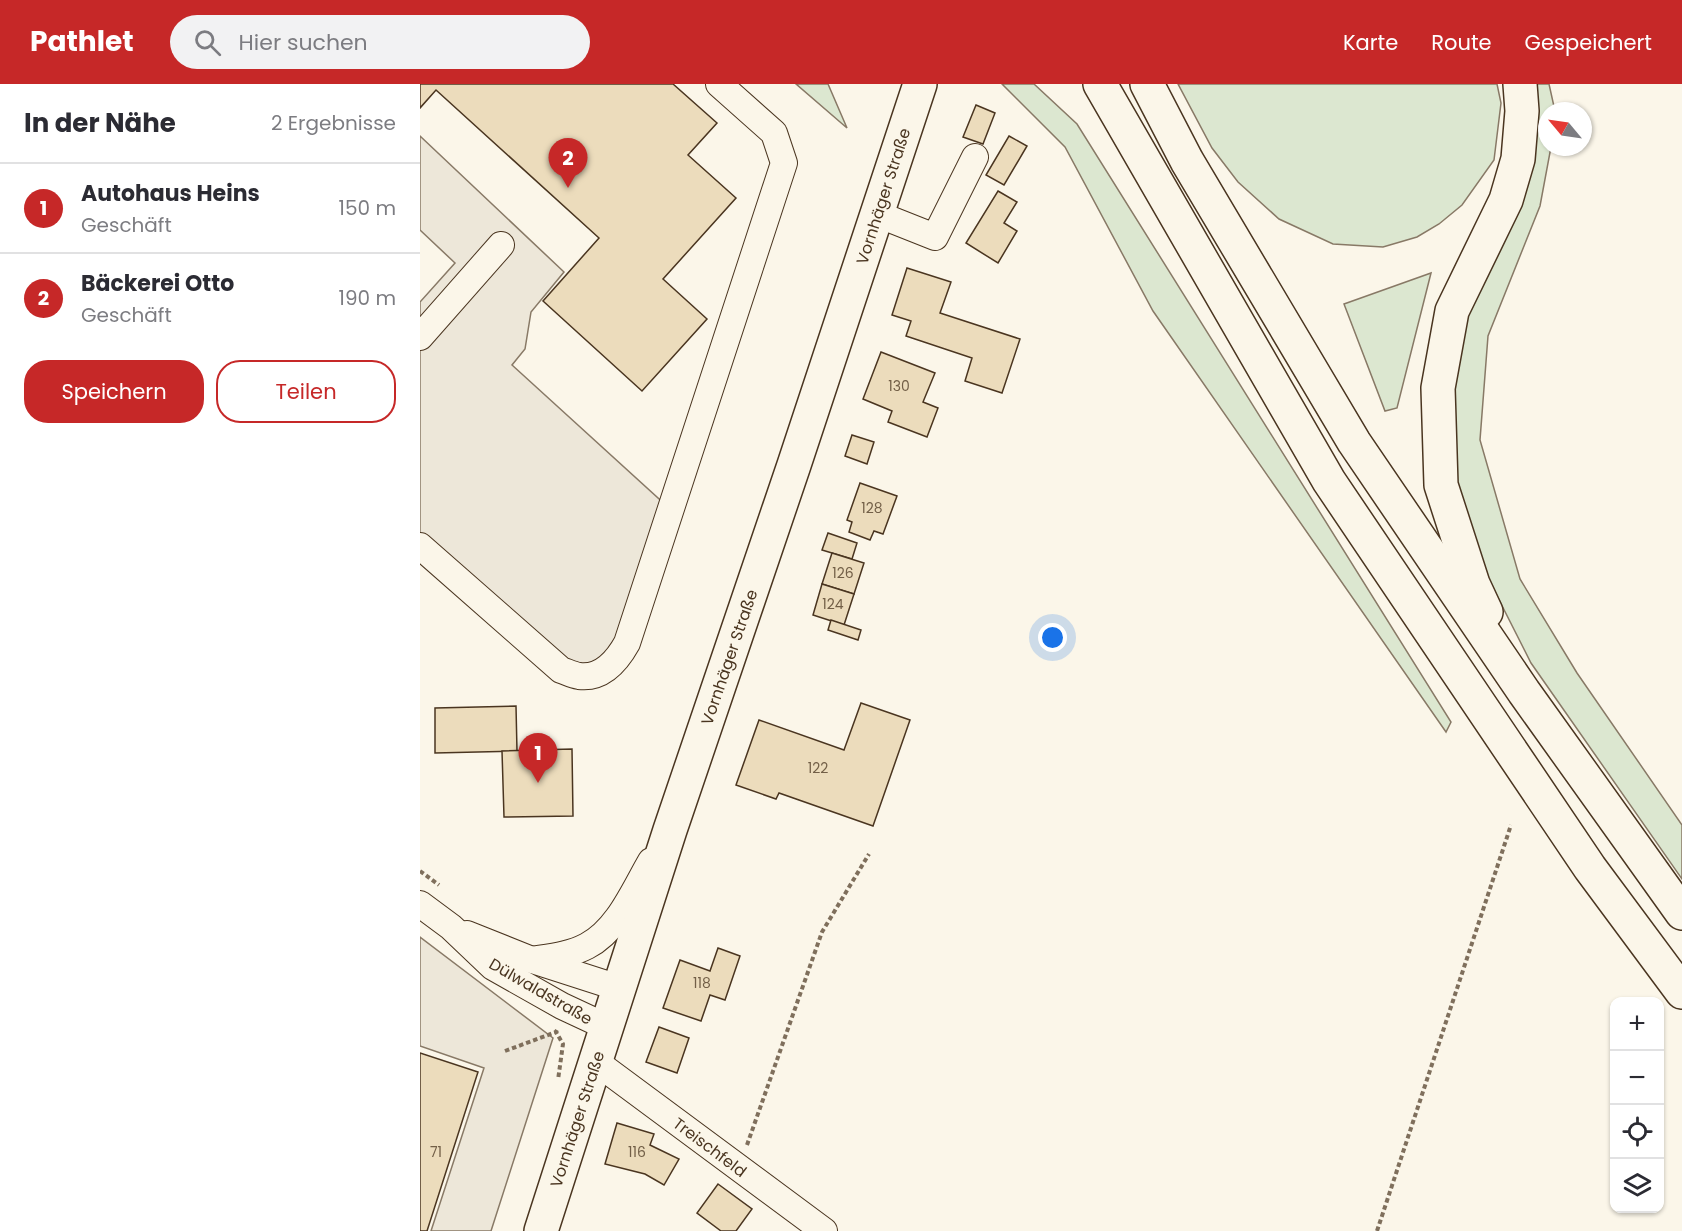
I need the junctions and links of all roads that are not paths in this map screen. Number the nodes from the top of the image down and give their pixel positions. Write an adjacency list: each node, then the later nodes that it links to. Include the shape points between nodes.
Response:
1 (719, 84): 10 (street, via 774,133 784,163 635,621 617,661 602,672 580,676 561,670)
2 (920, 84): 7 (main road, Vornhäger Straße)
3 (1100, 84): 18 (main road, via 1329,481 1590,868)
4 (1147, 84): 11 (main road, via 1187,161 1354,442)
5 (1520, 84): 11 (main road, via 1518,159 1506,200 1452,311 1438,388 1441,485 1473,584)
6 (975, 157): 7 (street, via 935,237)
7 (877, 214): 12 (main road, Vornhäger Straße)
8 (501, 245): 9 (street)
9 (420, 337)
10 (420, 546)
11 (1524, 692): 14 (main road)
12 (670, 830): 16 (street, via 616,920 599,938 572,952); 17 (main road, Vornhäger Straße)
13 (420, 904): 15 (street, Dülwaldstraße)
14 (1682, 914)
15 (451, 927): 16 (street, Dülwaldstraße); 19 (street, Dülwaldstraße, via 493,967)
16 (532, 960): 17 (street, Dülwaldstraße)
17 (620, 988): 19 (main road, Vornhäger Straße)
18 (1682, 992)
19 (607, 1027): 20 (main road, Vornhäger Straße)
20 (596, 1062): 21 (main road, Vornhäger Straße); 22 (street, Treischfeld)
21 (541, 1231)
22 (824, 1231)

